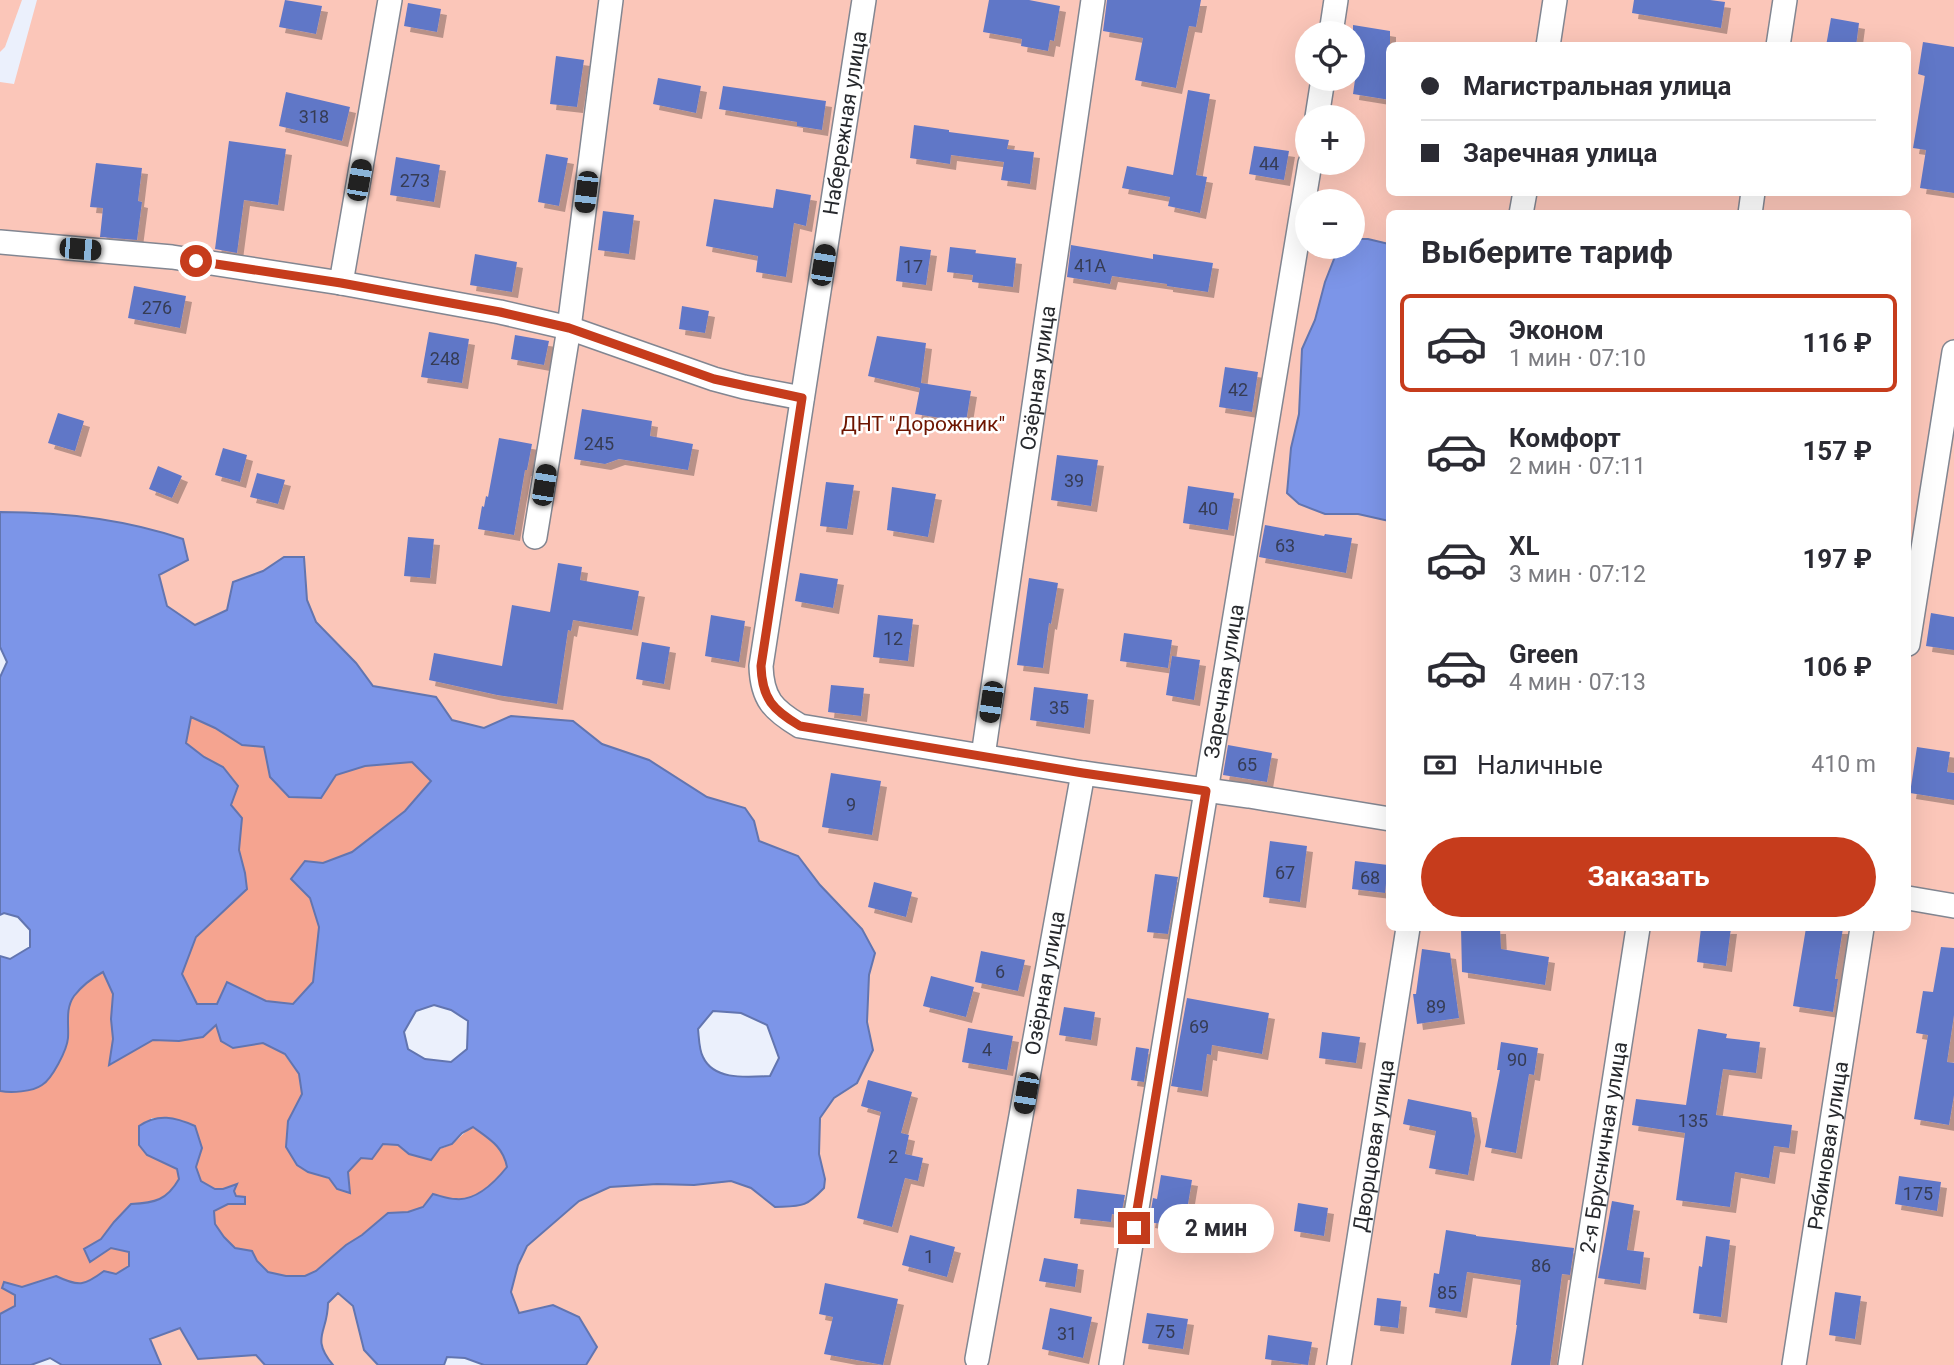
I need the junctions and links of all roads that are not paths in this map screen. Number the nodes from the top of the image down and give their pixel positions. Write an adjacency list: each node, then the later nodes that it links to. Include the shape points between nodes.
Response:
1 (390, 0): 13 (street)
2 (611, 0): 14 (street)
3 (864, 0): 16 (street, Набережная улица)
4 (1093, 0): 19 (street, Озёрная улица)
5 (1336, 0): 8 (street)
6 (1555, 0): 9 (street)
7 (1785, 0): 10 (street)
8 (1333, 21)
9 (1549, 42)
10 (1779, 42)
11 (1308, 175): 21 (street, Заречная улица)
12 (0, 242): 13 (street, via 172,257)
13 (341, 283): 14 (street)
14 (569, 328): 16 (street, via 714,379); 17 (street)
15 (1954, 352): 18 (street)
16 (802, 398): 19 (street, Набережная улица, via 761,666 769,701 800,726)
17 (535, 537)
18 (1911, 625)
19 (983, 757): 20 (street)
20 (1083, 773): 21 (street); 28 (street, Озёрная улица)
21 (1206, 791): 22 (street); 29 (street, Заречная улица)
22 (1386, 818)
23 (1911, 899): 24 (street)
24 (1954, 906)
25 (1408, 931): 30 (street, Дворцовая улица)
26 (1638, 931): 31 (street, 2-я Брусничная улица)
27 (1862, 931): 32 (street, Рябиновая улица)
28 (977, 1359)
29 (1111, 1365)
30 (1339, 1365)
31 (1570, 1365)
32 (1794, 1365)

